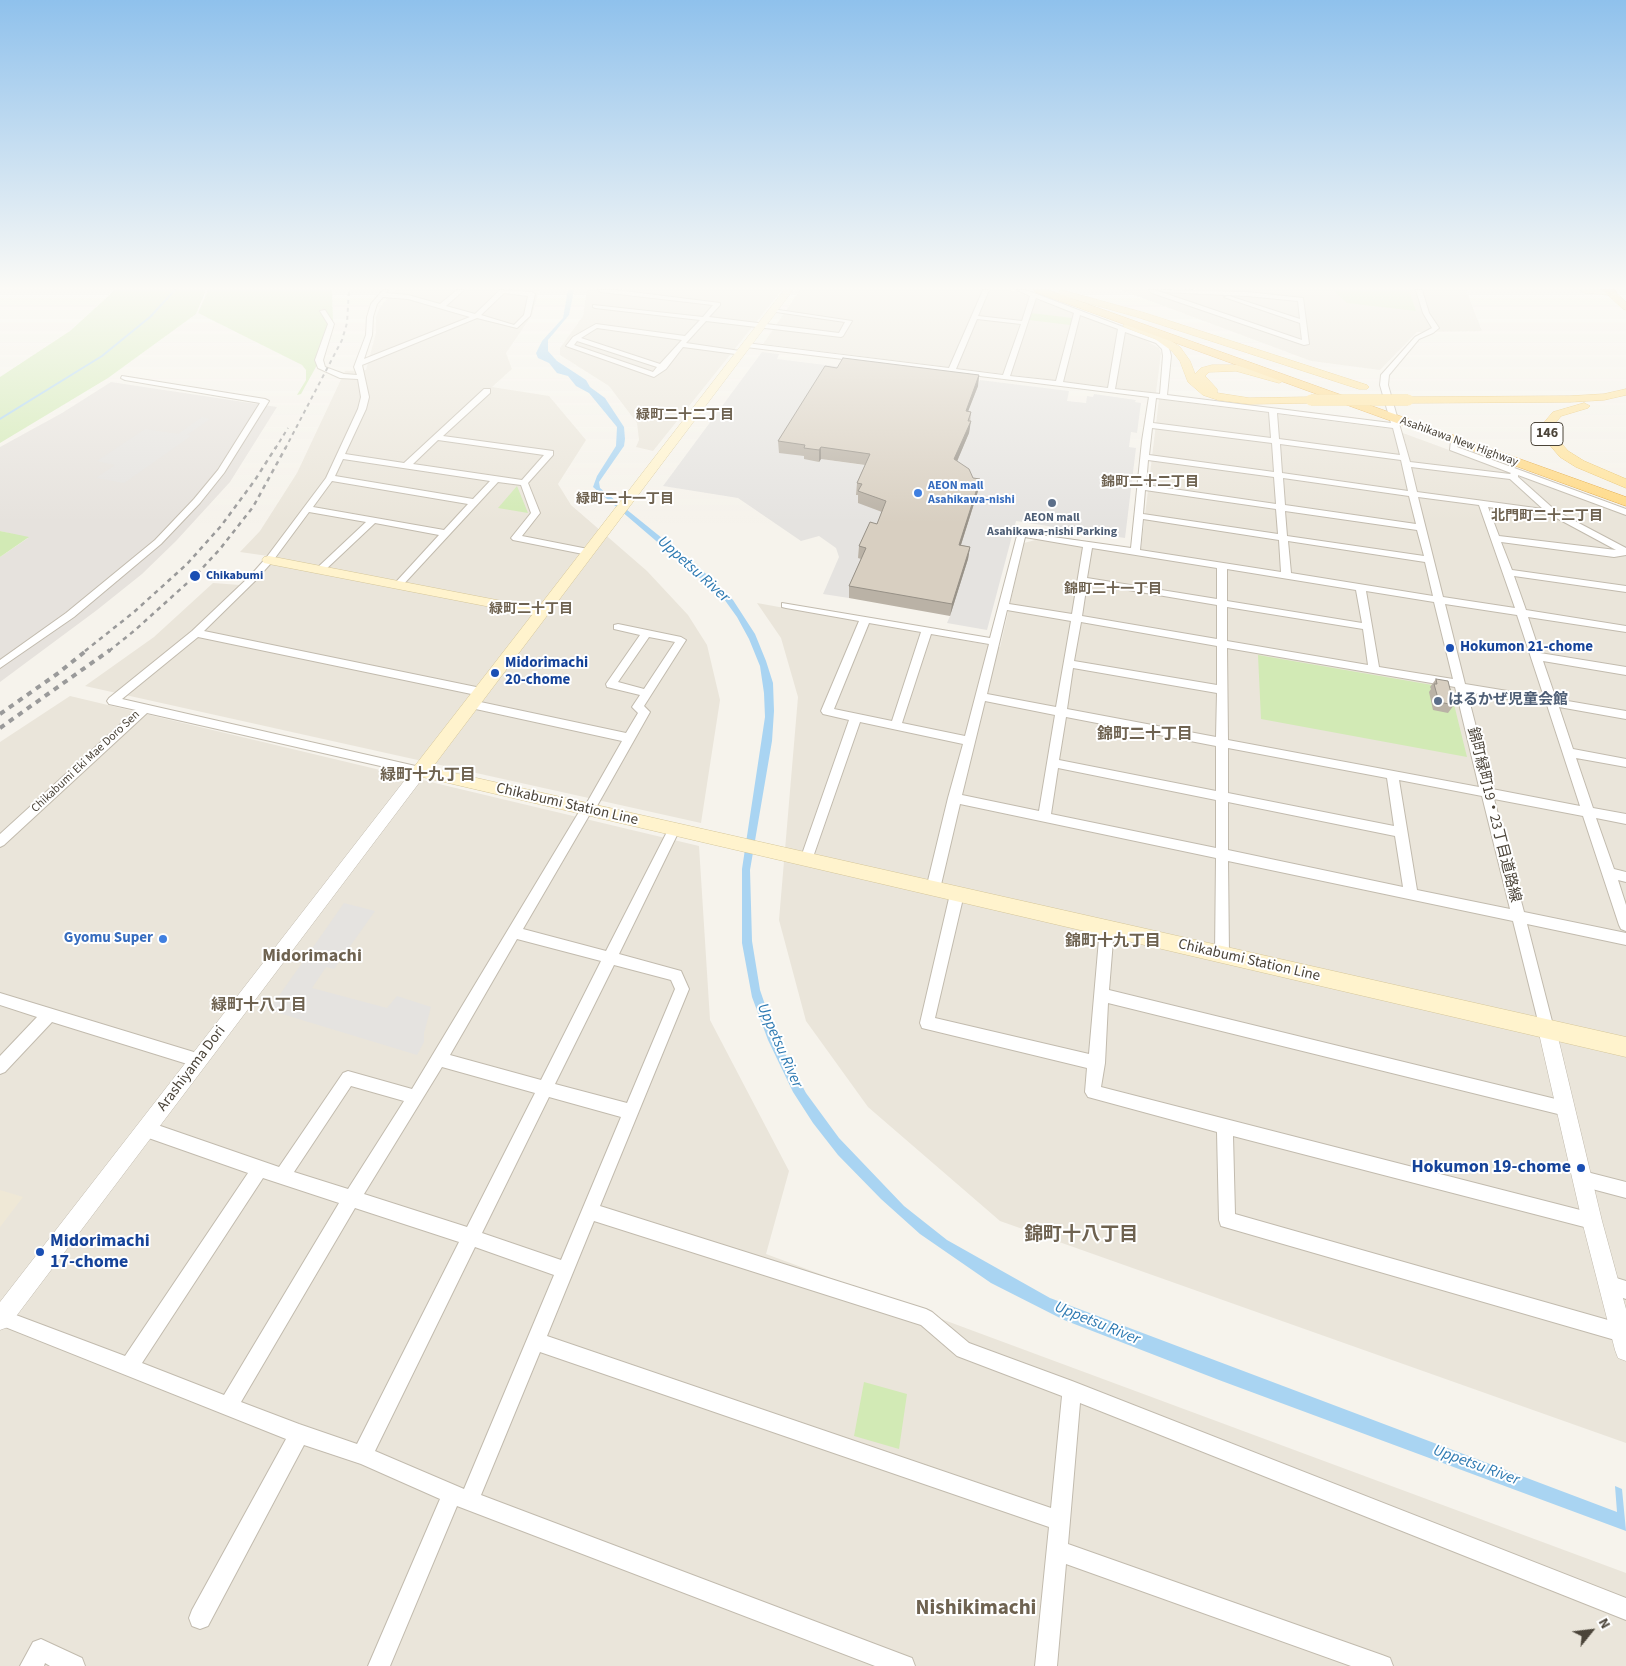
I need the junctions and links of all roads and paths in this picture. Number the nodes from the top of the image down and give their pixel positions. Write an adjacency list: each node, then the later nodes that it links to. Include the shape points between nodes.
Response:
1 (322, 368): 17 (street, via 343,376)
2 (360, 368): 17 (street, Chikabumi Eki Mae Doro Sen)
3 (633, 368): 4 (street, via 654,375)
4 (662, 368)
5 (729, 368): 63 (main road)
6 (930, 368): 16 (street)
7 (1009, 368): 18 (street)
8 (1063, 368): 20 (street)
9 (1115, 368): 22 (street)
10 (1166, 368): 26 (street)
11 (1187, 368): 29 (main road, 146, via 1192,380 1208,393)
12 (1258, 368): 31 (highway, Asahikawa New Highway)
13 (1259, 368): 30 (highway, Asahikawa New Highway)
14 (1299, 368): 21 (main road, 146)
15 (1391, 368): 31 (street, 錦町緑町19・23丁目道路線, via 1385,375 1384,385)
16 (952, 370): 18 (street)
17 (360, 376): 36 (street, Chikabumi Eki Mae Doro Sen, via 365,397)
18 (1006, 377): 20 (street)
19 (125, 378): 94 (street, via 265,401 221,471 158,542 70,615)
20 (1059, 384): 22 (street)
21 (1363, 387): 27 (main road, 146)
22 (1111, 390): 25 (street)
23 (487, 391): 33 (street)
24 (1626, 392): 27 (main road, 146, via 1570,399); 45 (main road, 146, via 1557,414 1547,426 1547,435 1564,454)
25 (1153, 396): 26 (street); 32 (street)
26 (1163, 397): 29 (street)
27 (1407, 398): 28 (main road, 146, bridge)
28 (1311, 400): 29 (main road, 146)
29 (1271, 405): 30 (main road, 146, via 1214,391 1199,376 1212,368 1237,368); 31 (street); 35 (street)
30 (1368, 408): 31 (highway, Asahikawa New Highway)
31 (1393, 418): 34 (highway, Asahikawa New Highway); 38 (street, 錦町緑町19・23丁目道路線); 48 (highway, Asahikawa New Highway)
32 (1149, 426): 35 (street); 37 (street)
33 (438, 438): 39 (street); 44 (street, via 550,453)
34 (1455, 440): 40 (street, via 1453,448); 50 (highway, Asahikawa New Highway)
35 (1276, 442): 38 (street); 41 (street)
36 (341, 456): 39 (street); 42 (street, Chikabumi Eki Mae Doro Sen)
37 (1144, 457): 41 (street); 46 (street)
38 (1405, 461): 40 (street); 47 (street, 錦町緑町19・23丁目道路線)
39 (407, 465): 43 (street)
40 (1514, 474): 54 (street); 55 (street)
41 (1278, 476): 47 (street); 52 (street)
42 (330, 478): 49 (street); 53 (street, Chikabumi Eki Mae Doro Sen)
43 (496, 479): 44 (street); 49 (street)
44 (524, 483): 63 (street, via 536,513 516,538)
45 (1626, 484)
46 (1141, 487): 52 (street); 56 (street)
47 (1413, 494): 51 (street); 58 (street, 錦町緑町19・23丁目道路線)
48 (1626, 495)
49 (475, 502): 59 (street)
50 (1626, 502)
51 (1483, 504): 55 (street); 61 (street)
52 (1281, 507): 58 (street); 60 (street)
53 (308, 509): 57 (street); 66 (street, Chikabumi Eki Mae Doro Sen)
54 (1626, 512)
55 (1553, 513): 65 (street)
56 (1139, 516): 60 (street); 64 (street)
57 (373, 520): 59 (street); 69 (street)
58 (1422, 528): 67 (street, 錦町緑町19・23丁目道路線)
59 (445, 533): 73 (street)
60 (1283, 538): 67 (street); 71 (street)
61 (1495, 538): 65 (street, via 1614,554); 70 (street)
62 (1088, 544): 64 (street); 72 (street); 79 (street, via 1021,534)
63 (588, 552): 80 (main road)
64 (1135, 552): 68 (street)
65 (1624, 552)
66 (269, 560): 69 (main road); 88 (street, Chikabumi Eki Mae Doro Sen)
67 (1430, 560): 76 (street, 錦町緑町19・23丁目道路線)
68 (1222, 566): 71 (street); 77 (street)
69 (320, 570): 73 (main road)
70 (1508, 572): 75 (street); 81 (street)
71 (1286, 576): 74 (street)
72 (1083, 580): 77 (street); 83 (street)
73 (398, 585): 80 (main road)
74 (1362, 588): 76 (street); 85 (street)
75 (1626, 589)
76 (1439, 599): 81 (street); 97 (street, 錦町緑町19・23丁目道路線)
77 (1222, 603): 85 (street); 91 (street)
78 (786, 605): 82 (street)
79 (1004, 606): 83 (street); 90 (street)
80 (542, 613): 99 (main road)
81 (1521, 613): 86 (street); 92 (street)
82 (865, 619): 87 (street); 107 (street, via 827,711)
83 (1076, 619): 91 (street); 93 (street)
84 (618, 627): 89 (street)
85 (1368, 627): 95 (street)
86 (1626, 629)
87 (927, 630): 90 (street); 108 (street)
88 (196, 633): 99 (street); 104 (street, Chikabumi Eki Mae Doro Sen, via 114,701)
89 (646, 633): 100 (street, via 681,640); 100 (street, via 611,684)
90 (995, 642): 101 (street)
91 (1223, 643): 95 (street); 98 (street)
92 (1536, 656): 96 (street); 102 (street)
93 (1070, 664): 98 (street); 105 (street)
94 (0, 665)
95 (1374, 669): 97 (street)
96 (1626, 671)
97 (1460, 685): 102 (street); 117 (street, 錦町緑町19・23丁目道路線)
98 (1222, 690): 111 (street)
99 (481, 692): 103 (main road)
100 (647, 693): 109 (street, via 638,707 644,712)
101 (981, 697): 105 (street); 110 (street)
102 (1550, 702): 106 (street); 112 (street)
103 (472, 704): 109 (street); 115 (main road)
104 (145, 708): 115 (street); 126 (street, Chikabumi Eki Mae Doro Sen)
105 (1060, 711): 111 (street); 113 (street)
106 (1626, 714)
107 (856, 717): 108 (street); 128 (street)
108 (896, 726): 110 (street)
109 (629, 738): 120 (street)
110 (970, 740): 119 (street)
111 (1222, 742): 116 (street); 118 (street)
112 (1567, 752): 114 (street); 121 (street)
113 (1052, 763): 118 (street); 122 (street)
114 (1626, 763)
115 (420, 771): 120 (main road, Chikabumi Station Line); 147 (street, Arashiyama Dori)
116 (1392, 774): 117 (street); 125 (street)
117 (1487, 792): 121 (street); 134 (street, 錦町緑町19・23丁目道路線)
118 (1223, 796): 125 (street); 127 (street)
119 (954, 798): 122 (street); 131 (street)
120 (587, 810): 124 (main road, Chikabumi Station Line); 137 (street)
121 (1587, 812): 123 (street); 129 (street)
122 (1044, 817): 127 (street)
123 (1626, 819)
124 (674, 829): 128 (main road, Chikabumi Station Line); 140 (street)
125 (1401, 832): 133 (street)
126 (0, 842)
127 (1222, 854): 133 (street); 139 (street)
128 (806, 860): 131 (main road, Chikabumi Station Line)
129 (1608, 873): 130 (street); 135 (street)
130 (1626, 877)
131 (933, 889): 132 (main road, Chikabumi Station Line)
132 (957, 894): 136 (main road, Chikabumi Station Line); 148 (street, via 928,1022)
133 (1411, 895): 134 (street)
134 (1518, 916): 138 (street); 144 (street, 錦町緑町19・23丁目道路線)
135 (1626, 925)
136 (1108, 928): 139 (main road, Chikabumi Station Line); 141 (street)
137 (513, 932): 140 (street); 146 (street)
138 (1626, 939)
139 (1222, 955): 144 (main road, Chikabumi Station Line)
140 (610, 959): 150 (street); 153 (street, via 676,976 682,989)
141 (1102, 995): 148 (street); 152 (street)
142 (0, 999): 143 (street)
143 (49, 1014): 147 (street); 149 (street)
144 (1546, 1029): 145 (main road, Chikabumi Station Line); 152 (street)
145 (1626, 1047)
146 (439, 1059): 150 (street); 151 (street)
147 (198, 1060): 155 (street, Arashiyama Dori)
148 (1097, 1063): 154 (street, via 1093,1092)
149 (0, 1067)
150 (545, 1088): 153 (street); 163 (street)
151 (415, 1097): 157 (street, via 348,1078); 160 (street)
152 (1566, 1108): 158 (street)
153 (630, 1112): 161 (street)
154 (1225, 1125): 162 (street); 168 (street, via 1227,1220)
155 (146, 1129): 156 (street); 166 (street, Arashiyama Dori)
156 (260, 1169): 157 (street); 169 (street)
157 (282, 1176): 160 (street)
158 (1583, 1179): 159 (street); 162 (street)
159 (1626, 1190)
160 (351, 1199): 163 (street); 171 (street)
161 (590, 1211): 164 (street); 170 (street, via 926,1318 963,1350)
162 (1592, 1221): 165 (street)
163 (470, 1237): 164 (street); 173 (street)
164 (565, 1270): 167 (street)
165 (1618, 1287): 168 (street)
166 (1, 1318): 169 (street)
167 (535, 1341): 174 (street); 175 (street)
168 (1624, 1341)
169 (128, 1368): 171 (street)
170 (1072, 1390): 175 (street); 177 (street)
171 (228, 1406): 172 (street)
172 (298, 1434): 173 (street); 178 (street)
173 (362, 1455): 174 (street)
174 (460, 1498): 181 (street); 182 (street)
175 (1060, 1521): 176 (street)
176 (1057, 1550): 183 (street); 184 (street)
177 (1626, 1609)
178 (200, 1618)
179 (31, 1666): 180 (street, via 41,1650)
180 (74, 1666)
181 (379, 1666)
182 (904, 1666)
183 (1046, 1666)
184 (1382, 1666)

